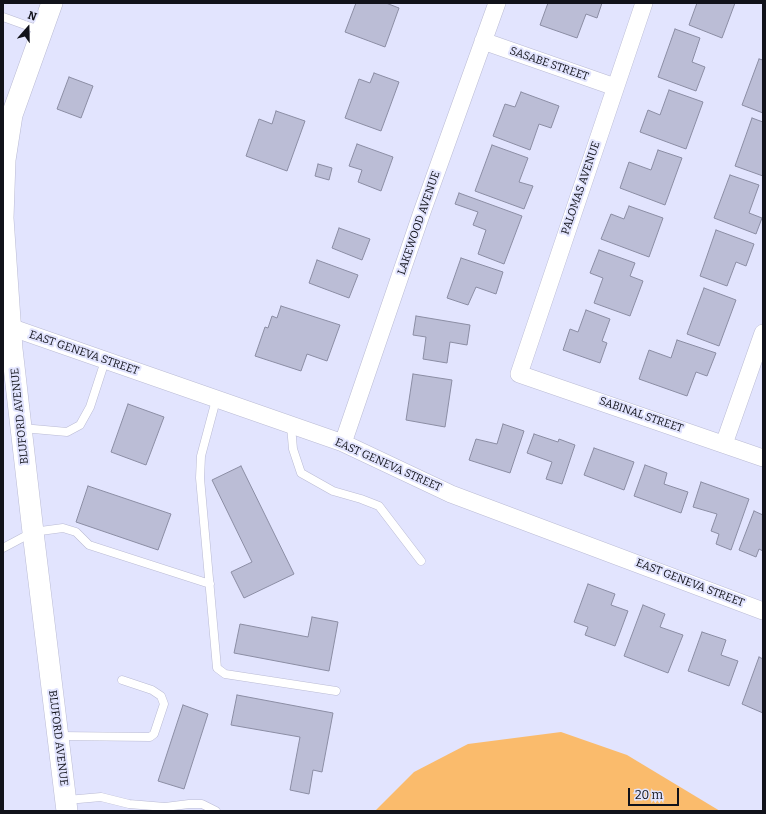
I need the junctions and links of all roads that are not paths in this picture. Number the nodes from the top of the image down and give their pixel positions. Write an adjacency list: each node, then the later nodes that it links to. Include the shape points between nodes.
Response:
1 (52, 3): 5 (street, BLUFORD AVENUE)
2 (497, 3): 6 (street, LAKEWOOD AVENUE)
3 (644, 3): 7 (street, PALOMAS AVENUE)
4 (3, 17): 5 (lane)
5 (42, 32): 8 (street, BLUFORD AVENUE, via 12,115)
6 (483, 42): 7 (street, SASABE STREET); 16 (street, LAKEWOOD AVENUE)
7 (615, 87): 12 (street, PALOMAS AVENUE)
8 (4, 162): 9 (street, BLUFORD AVENUE)
9 (7, 326): 11 (street, EAST GENEVA STREET); 15 (street, BLUFORD AVENUE)
10 (763, 333): 17 (street)
11 (105, 361): 13 (street, EAST GENEVA STREET); 15 (lane, via 90,407 80,425 67,432)
12 (519, 374): 17 (street, SABINAL STREET)
13 (216, 400): 14 (street, EAST GENEVA STREET); 22 (lane, via 201,456 200,478)
14 (291, 426): 16 (street, EAST GENEVA STREET); 21 (lane, via 293,449 300,473 332,491 379,506)
15 (21, 428): 19 (street, BLUFORD AVENUE)
16 (343, 443): 23 (street, EAST GENEVA STREET, via 452,494)
17 (724, 444): 18 (street, SABINAL STREET)
18 (763, 458)
19 (33, 532): 20 (lane); 22 (lane, via 63,528 70,530 76,532 89,545); 26 (street, BLUFORD AVENUE)
20 (3, 548)
21 (421, 561)
22 (210, 584): 25 (lane, via 218,668 225,674)
23 (763, 611)
24 (122, 680): 26 (lane, via 152,690 161,696 164,704 154,734 150,737)
25 (336, 691)
26 (58, 736): 27 (street, BLUFORD AVENUE)
27 (67, 806): 28 (lane, via 101,797 129,804 165,807 202,804)
28 (216, 811)

